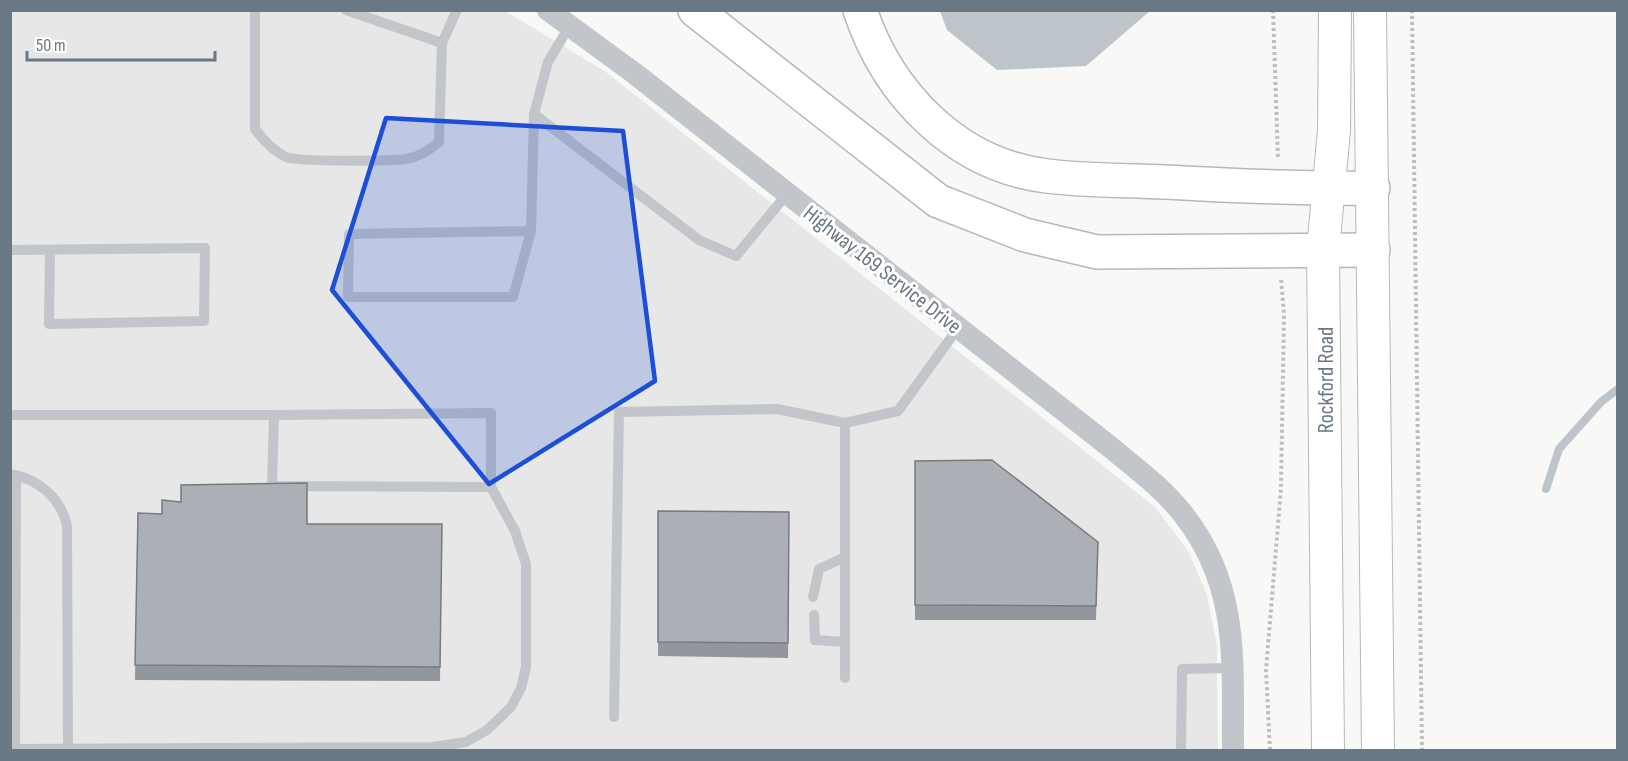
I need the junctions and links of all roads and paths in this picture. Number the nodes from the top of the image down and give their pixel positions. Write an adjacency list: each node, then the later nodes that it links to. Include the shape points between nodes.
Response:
1 (255, 10): 12 (lane, via 255,129 267,144 287,157 408,159 429,150 439,142)
2 (346, 10): 12 (lane)
3 (457, 10): 12 (lane)
4 (548, 10): 11 (street, Highway 169 Service Drive)
5 (695, 10): 21 (highway, via 938,201 1025,235 1097,252)
6 (860, 10): 16 (highway, via 876,52 914,105 954,141 980,155 1045,176)
7 (1273, 10): 14 (path)
8 (1335, 10): 16 (main road, Rockford Road, via 1334,130)
9 (1370, 10): 15 (main road)
10 (1412, 10): 44 (path)
11 (570, 25): 13 (lane, via 548,62); 17 (street, Highway 169 Service Drive)
12 (442, 43)
13 (534, 114): 17 (lane, via 699,240 736,256); 18 (lane)
14 (1276, 124)
15 (1374, 188): 16 (highway); 23 (main road)
16 (1327, 189): 22 (main road, Rockford Road)
17 (787, 194): 24 (street, Highway 169 Service Drive)
18 (531, 231): 18 (lane, via 349,234 348,297 513,297)
19 (10, 250): 20 (lane)
20 (50, 250): 20 (lane, via 205,248 204,321 49,324)
21 (1279, 250): 22 (highway); 41 (path, via 1284,314 1281,465 1266,670)
22 (1323, 250): 23 (highway); 42 (main road, Rockford Road)
23 (1374, 250): 43 (main road)
24 (958, 328): 27 (lane, via 898,411); 34 (street, Highway 169 Service Drive, via 1150,480 1183,513 1202,543 1230,616)
25 (10, 416): 26 (lane)
26 (274, 416): 29 (lane, via 272,486); 29 (lane, via 491,413)
27 (844, 423): 30 (lane); 36 (lane, via 777,409 619,412)
28 (13, 474): 37 (lane); 38 (lane, via 40,485 52,496 64,511 68,526)
29 (491, 487): 38 (lane, via 515,531 526,564 526,667 512,707 487,730 466,742 434,747)
30 (844, 557): 31 (lane, via 819,569); 33 (lane)
31 (813, 597)
32 (814, 615): 33 (lane, via 815,640)
33 (844, 642): 35 (lane)
34 (1232, 668): 39 (lane, via 1182,669); 40 (street, Highway 169 Service Drive)
35 (844, 678)
36 (614, 717)
37 (13, 749): 38 (lane)
38 (68, 750)
39 (1181, 750)
40 (1233, 750)
41 (1270, 750)
42 (1328, 750)
43 (1378, 750)
44 (1422, 750)

